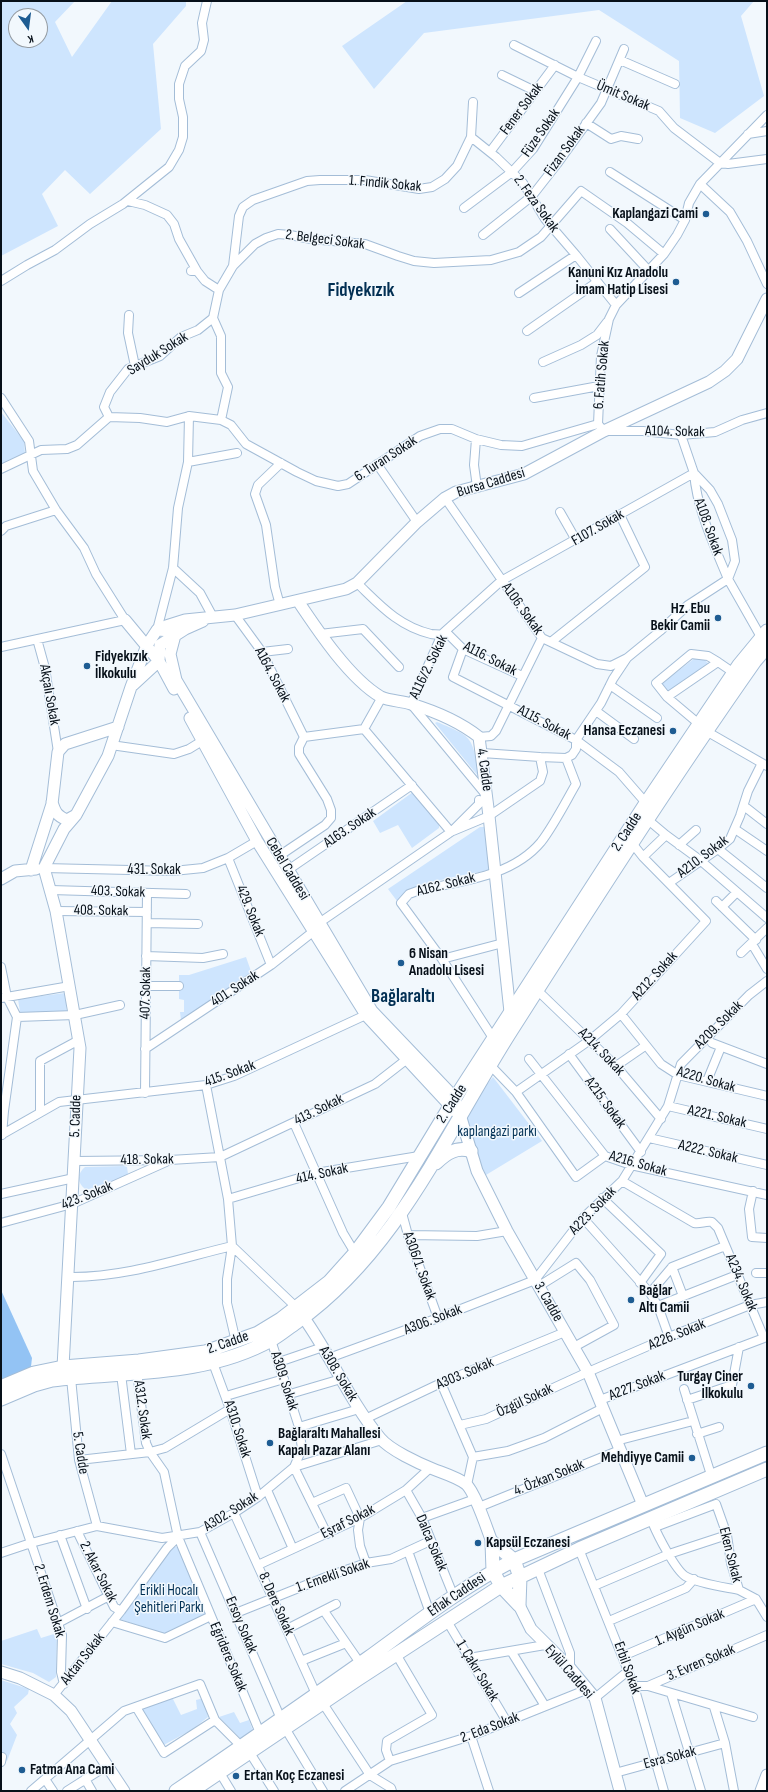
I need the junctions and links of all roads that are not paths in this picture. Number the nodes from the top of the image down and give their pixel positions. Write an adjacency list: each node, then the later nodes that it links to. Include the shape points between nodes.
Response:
1 (207, 1): 26 (street, via 202,23 204,40 201,51 185,66 179,84 183,117 183,137 179,150 168,167)
2 (596, 41): 8 (street, Füze Sokak)
3 (514, 45): 6 (street, Ümit Sokak)
4 (624, 49): 5 (street, Fizan Sokak)
5 (620, 60): 9 (street); 10 (street, Fizan Sokak)
6 (555, 66): 8 (street, Ümit Sokak); 11 (street, Fener Sokak)
7 (502, 75): 11 (street)
8 (578, 77): 10 (street, Ümit Sokak); 22 (street, Füze Sokak, via 533,149)
9 (675, 84)
10 (607, 89): 14 (street, Fizan Sokak); 21 (street, Ümit Sokak, via 658,111 679,132)
11 (535, 91): 19 (street, Fener Sokak)
12 (473, 102): 17 (street)
13 (767, 115): 16 (street, 6. Fatih Sokak)
14 (586, 123): 18 (street, via 611,139 620,136); 25 (street, Fizan Sokak)
15 (767, 132): 16 (street)
16 (748, 134): 21 (street, 6. Fatih Sokak)
17 (471, 137): 19 (street, 2. Feza Sokak); 34 (street, 1. Fındik Sokak, via 457,166 445,179 432,186 419,189 365,180 307,181 253,200 244,207 239,216)
18 (638, 139)
19 (490, 152): 22 (street, 2. Feza Sokak)
20 (767, 159): 21 (street)
21 (720, 163): 24 (street, 6. Fatih Sokak)
22 (512, 172): 25 (street, 2. Feza Sokak); 27 (street, Füze Sokak)
23 (610, 172): 28 (street)
24 (700, 184): 28 (street, 6. Fatih Sokak, via 689,203); 38 (street, via 730,212 747,240)
25 (532, 196): 29 (street, 2. Feza Sokak); 31 (street, Fizan Sokak)
26 (128, 201): 36 (street, via 90,224 55,250); 39 (street, via 167,215 174,224 193,271)
27 (464, 208)
28 (685, 220): 32 (street, 6. Fatih Sokak)
29 (551, 227): 32 (street, 2. Belgeci Sokak, via 581,191 627,223); 33 (street, 2. Feza Sokak); 34 (street, 2. Belgeci Sokak, via 541,238 519,252 491,260 434,264 414,261 365,244 278,234 255,244)
30 (610, 229): 35 (street)
31 (483, 235)
32 (664, 254): 35 (street, 6. Fatih Sokak)
33 (576, 255): 37 (street, 2. Feza Sokak); 40 (street)
34 (233, 266): 39 (street, 2. Belgeci Sokak)
35 (649, 271): 42 (street, 6. Fatih Sokak)
36 (1, 281)
37 (597, 282): 42 (street, 2. Feza Sokak); 46 (street)
38 (767, 284)
39 (219, 290): 44 (street, 2. Belgeci Sokak)
40 (519, 292)
41 (767, 298): 56 (main road, Bursa Caddesi, via 737,359 725,371 710,382)
42 (616, 305): 45 (street, 6. Fatih Sokak)
43 (129, 315): 48 (street, via 128,332)
44 (213, 318): 48 (street, Sayduk Sokak, via 198,330 180,337 160,356); 55 (street, via 221,336 222,373 228,387)
45 (610, 319): 47 (street, via 598,335); 49 (street, 6. Fatih Sokak, via 601,356)
46 (527, 331)
47 (543, 362)
48 (135, 366): 54 (street, Sayduk Sokak, via 128,369 110,392 104,407)
49 (599, 386): 51 (street); 56 (street, 6. Fatih Sokak)
50 (1, 398): 60 (street, via 29,441)
51 (534, 398)
52 (767, 413): 57 (street, A104. Sokak, via 742,420 715,432)
53 (189, 416): 54 (street, via 167,422); 55 (street); 61 (street)
54 (109, 417): 60 (street, via 77,446 41,450)
55 (221, 420): 62 (street, 6. Turan Sokak, via 231,425 246,444)
56 (601, 428): 57 (street, A104. Sokak); 58 (street, 6. Turan Sokak, via 522,446 501,445); 66 (main road, Bursa Caddesi, via 524,474)
57 (680, 435): 65 (street, A108. Sokak)
58 (476, 439): 63 (street, 6. Turan Sokak, via 452,429 430,432); 66 (street, via 474,465)
59 (237, 453): 61 (street)
60 (30, 456): 64 (street); 68 (street, via 33,471)
61 (188, 462): 74 (street, via 178,508)
62 (281, 463): 63 (street, 6. Turan Sokak, via 316,481 338,486 348,484); 79 (street, via 258,485 255,494 266,525)
63 (377, 464): 71 (street)
64 (1, 469)
65 (694, 473): 70 (street, F107. Sokak); 75 (street, A108. Sokak, via 703,516); 75 (street, A108. Sokak, via 710,490 718,504 732,540 735,561)
66 (477, 487): 67 (main road, Bursa Caddesi, via 456,492)
67 (445, 498): 71 (main road, Bursa Caddesi); 76 (street, A106. Sokak)
68 (56, 510): 72 (street, via 6,526); 82 (street, via 84,548 96,574)
69 (560, 512): 73 (street)
70 (620, 515): 73 (street, F107. Sokak); 90 (street, via 645,567)
71 (417, 522): 77 (main road, Bursa Caddesi)
72 (1, 531)
73 (576, 540): 76 (street, F107. Sokak)
74 (173, 568): 81 (street, via 200,593); 83 (street)
75 (728, 580): 89 (street, A108. Sokak); 96 (street, A106. Sokak, via 688,605)
76 (501, 581): 85 (street, A116/2. Sokak); 87 (street, A106. Sokak)
77 (357, 583): 78 (main road, Bursa Caddesi, via 346,589); 85 (street, A116. Sokak, via 394,618 420,630)
78 (298, 601): 79 (main road, Bursa Caddesi); 84 (main road, 4. Cadde)
79 (280, 605): 80 (main road, Bursa Caddesi)
80 (235, 615): 81 (main road, Bursa Caddesi); 95 (street, A164. Sokak)
81 (213, 617): 83 (main road, Bursa Caddesi, via 185,620); 86 (main road)
82 (125, 620): 88 (street); 91 (main road, Cebel Caddesi)
83 (157, 630): 86 (main road, via 172,631); 91 (main road)
84 (320, 634): 99 (street, via 364,628); 104 (main road, 4. Cadde, via 361,682)
85 (442, 634): 94 (street, A116. Sokak, via 449,635); 106 (street, A116/2. Sokak)
86 (174, 635): 97 (main road, via 160,645); 145 (main road, Cebel Caddesi, via 170,654 176,680)
87 (542, 638): 90 (street, A106. Sokak); 101 (street)
88 (37, 639): 92 (street); 119 (street, Akçalı Sokak, via 45,668)
89 (765, 639): 100 (main road, 2. Cadde); 111 (main road, 2. Cadde, via 755,661)
90 (551, 642): 96 (street, A106. Sokak, via 597,664 611,666)
91 (147, 645): 97 (main road, Cebel Caddesi); 103 (main road)
92 (1, 647)
93 (288, 649): 95 (street)
94 (463, 649): 101 (street, A116. Sokak); 107 (street, A115. Sokak, via 453,677)
95 (262, 652): 113 (street, A164. Sokak)
96 (627, 658): 102 (street)
97 (159, 661): 103 (main road); 117 (main road, Cebel Caddesi)
98 (718, 662): 100 (street); 105 (street); 105 (street, via 708,656 691,654 656,683)
99 (399, 667)
100 (734, 673): 111 (main road, 2. Cadde)
101 (522, 676): 107 (street)
102 (610, 685): 108 (street); 109 (street)
103 (131, 686): 110 (main road)
104 (382, 697): 106 (main road, 4. Cadde); 112 (street)
105 (667, 697): 111 (street)
106 (411, 704): 114 (main road, 4. Cadde, via 466,726); 125 (street, via 479,787)
107 (509, 704): 114 (street, via 496,732 491,736); 116 (street, A115. Sokak)
108 (596, 711): 115 (street); 116 (street)
109 (658, 718)
110 (118, 727): 118 (main road); 119 (main road, via 65,744)
111 (703, 727): 123 (street); 127 (main road, 2. Cadde); 131 (main road, 2. Cadde)
112 (364, 729): 113 (street); 124 (street)
113 (304, 737): 145 (street, via 299,754 327,799 331,818)
114 (479, 737): 120 (main road, 4. Cadde)
115 (634, 739)
116 (576, 740): 122 (street, via 576,750); 127 (street, A115. Sokak, via 619,772)
117 (202, 741): 118 (street, via 174,754); 137 (main road, Cebel Caddesi)
118 (111, 745): 129 (main road, via 108,756)
119 (58, 752): 126 (main road)
120 (482, 753): 121 (street); 125 (main road, 4. Cadde)
121 (540, 757): 122 (street); 130 (street, via 543,772 540,781)
122 (566, 758): 150 (street, A162. Sokak, via 576,784 540,842 524,857)
123 (764, 764): 128 (street, A210. Sokak, via 748,791)
124 (412, 785): 135 (street); 145 (street, A163. Sokak)
125 (483, 800): 130 (main road, 4. Cadde); 135 (street)
126 (52, 802): 129 (main road, via 59,817 67,820); 148 (main road)
127 (646, 803): 183 (main road, 2. Cadde)
128 (744, 806): 132 (street); 133 (street, A210. Sokak)
129 (76, 815): 147 (main road, via 64,829)
130 (490, 816): 135 (street); 150 (main road, 4. Cadde)
131 (647, 819): 136 (street); 138 (main road, 2. Cadde)
132 (767, 824)
133 (735, 829): 140 (street, A210. Sokak, via 730,839); 141 (street)
134 (696, 830): 139 (street)
135 (451, 832): 165 (street, 401. Sokak)
136 (666, 835): 139 (street); 142 (street)
137 (257, 841): 143 (street, 431. Sokak); 145 (main road, Cebel Caddesi)
138 (632, 843): 142 (street, A212. Sokak); 180 (main road, 2. Cadde)
139 (679, 845): 144 (street)
140 (718, 849): 144 (street, A210. Sokak); 153 (street)
141 (767, 851)
142 (643, 857): 152 (street, A212. Sokak)
143 (228, 858): 147 (street, 431. Sokak, via 203,868 173,871); 173 (street, 429. Sokak)
144 (700, 860): 152 (street, A210. Sokak); 155 (street)
145 (281, 864): 165 (main road, Cebel Caddesi)
146 (1, 868): 149 (main road)
147 (44, 868): 148 (main road); 154 (main road, 5. Cadde)
148 (30, 870): 149 (main road)
149 (15, 871): 151 (main road)
150 (496, 873): 168 (main road, 4. Cadde); 172 (street, A162. Sokak, via 420,890 409,894 401,903)
151 (1, 879)
152 (669, 883): 185 (street, A212. Sokak, via 706,920)
153 (767, 888)
154 (51, 890): 156 (street, 403. Sokak); 160 (main road, 5. Cadde)
155 (737, 892): 159 (street); 162 (street)
156 (147, 893): 157 (street, 403. Sokak); 161 (street, 407. Sokak)
157 (186, 894)
158 (716, 901): 159 (street)
159 (722, 907): 167 (street)
160 (56, 911): 161 (street, 408. Sokak); 177 (main road, 5. Cadde)
161 (147, 912): 163 (street, 407. Sokak)
162 (767, 918)
163 (147, 923): 164 (street); 171 (street, 407. Sokak)
164 (198, 924)
165 (317, 927): 173 (street, 401. Sokak); 184 (main road, Cebel Caddesi)
166 (767, 928): 167 (street)
167 (754, 942): 169 (street); 175 (street)
168 (503, 943): 172 (street); 183 (main road, 4. Cadde)
169 (741, 953)
170 (223, 954): 171 (street, via 203,958)
171 (146, 956): 178 (street, 407. Sokak)
172 (442, 959): 188 (street)
173 (271, 965): 194 (street, 401. Sokak)
174 (1, 967): 181 (street)
175 (767, 969)
176 (767, 981): 203 (street, A209. Sokak, via 749,995 688,1056 681,1064)
177 (70, 986): 181 (street); 186 (main road, 5. Cadde)
178 (146, 986): 179 (street); 194 (street, 407. Sokak)
179 (179, 986)
180 (537, 990): 190 (street, A214. Sokak); 199 (main road, 2. Cadde)
181 (4, 998): 187 (street)
182 (120, 1005): 186 (street)
183 (510, 1012): 188 (main road, 2. Cadde)
184 (369, 1013): 196 (main road, Cebel Caddesi); 207 (street, 415. Sokak, via 234,1076)
185 (621, 1014): 190 (street, A212. Sokak); 192 (street, A220. Sokak)
186 (75, 1015): 187 (street); 189 (main road, 5. Cadde)
187 (17, 1017): 202 (street)
188 (493, 1038): 206 (main road, 2. Cadde)
189 (79, 1040): 211 (main road, 5. Cadde); 215 (street, via 40,1061)
190 (590, 1040): 195 (street, A212. Sokak); 200 (street, A214. Sokak)
191 (712, 1043): 193 (street)
192 (645, 1046): 200 (street); 203 (street, A220. Sokak, via 661,1064)
193 (721, 1046): 198 (street); 204 (street)
194 (145, 1049): 208 (street, 407. Sokak)
195 (569, 1054): 201 (street, A212. Sokak); 223 (street, A215. Sokak)
196 (410, 1057): 205 (main road, Cebel Caddesi); 212 (main road, Cebel Caddesi); 218 (street, 413. Sokak, via 374,1084)
197 (529, 1059): 201 (street, A216. Sokak)
198 (767, 1064)
199 (490, 1065): 209 (street); 216 (main road, 2. Cadde)
200 (616, 1066): 217 (street, A214. Sokak)
201 (541, 1073): 209 (street, A212. Sokak); 226 (street, A216. Sokak)
202 (5, 1075): 214 (street)
203 (678, 1075): 204 (street, A220. Sokak); 213 (street, A223. Sokak)
204 (707, 1081): 210 (street, A220. Sokak)
205 (440, 1083): 206 (main road, via 450,1086); 212 (main road, Cebel Caddesi)
206 (465, 1084): 212 (main road, 2. Cadde)
207 (206, 1085): 208 (street, 415. Sokak); 224 (street)
208 (145, 1092): 211 (street, 415. Sokak)
209 (516, 1092): 226 (street, via 576,1176)
210 (767, 1096)
211 (77, 1100): 215 (street, 415. Sokak, via 59,1102); 228 (main road, 5. Cadde)
212 (452, 1102): 216 (main road, 3. Cadde); 225 (main road, 2. Cadde)
213 (668, 1106): 217 (street, A223. Sokak); 219 (street, A221. Sokak)
214 (2, 1112): 220 (street)
215 (40, 1112): 220 (street, 415. Sokak)
216 (460, 1116): 222 (main road, 3. Cadde); 231 (main road, 2. Cadde)
217 (661, 1119): 221 (street, A223. Sokak)
218 (294, 1123): 224 (street, 413. Sokak); 232 (street)
219 (767, 1129)
220 (2, 1135)
221 (649, 1138): 223 (street, A223. Sokak); 230 (street, A222. Sokak)
222 (471, 1151): 231 (main road, via 464,1148 447,1153); 244 (main road, 3. Cadde, via 477,1171)
223 (641, 1152): 229 (street, A223. Sokak)
224 (220, 1156): 227 (street, 418. Sokak); 239 (street)
225 (419, 1156): 232 (street, 414. Sokak); 249 (main road, 2. Cadde, via 389,1207)
226 (605, 1156): 229 (street, A216. Sokak)
227 (170, 1160): 228 (street, 418. Sokak); 240 (street, 423. Sokak)
228 (75, 1161): 233 (main road, 5. Cadde)
229 (631, 1165): 234 (street, A223. Sokak); 235 (street, A216. Sokak)
230 (767, 1165)
231 (427, 1171): 241 (main road, 2. Cadde)
232 (316, 1173): 239 (street, 414. Sokak); 249 (street)
233 (74, 1178): 236 (street); 240 (main road, 5. Cadde)
234 (622, 1181): 238 (street, A223. Sokak); 248 (street, A234. Sokak, via 694,1223 712,1222 718,1228)
235 (753, 1191): 237 (street, A216. Sokak); 246 (street, via 749,1209 752,1237)
236 (1, 1194)
237 (767, 1194)
238 (602, 1198): 242 (street, A223. Sokak); 256 (street, via 662,1254)
239 (228, 1199): 247 (street)
240 (72, 1204): 243 (street, 423. Sokak); 254 (main road, 5. Cadde)
241 (402, 1213): 245 (street, A306/1. Sokak); 262 (main road, 2. Cadde, via 367,1258 337,1290)
242 (583, 1218): 255 (street, A223. Sokak); 256 (street)
243 (1, 1223)
244 (507, 1231): 245 (street, via 477,1236); 255 (main road, 3. Cadde)
245 (408, 1235): 263 (street, A306/1. Sokak)
246 (767, 1238)
247 (232, 1246): 254 (street, via 127,1272 83,1277); 262 (street); 268 (street, via 227,1279 227,1303)
248 (725, 1246): 250 (street); 253 (street, A234. Sokak)
249 (354, 1253): 262 (main road, 2. Cadde)
250 (672, 1267): 257 (street); 258 (street)
251 (756, 1273): 252 (street)
252 (767, 1273)
253 (737, 1275): 258 (street); 260 (street, A234. Sokak)
254 (68, 1276): 275 (main road, 5. Cadde)
255 (537, 1283): 263 (street, A306. Sokak); 264 (main road, 3. Cadde); 270 (street, A306. Sokak, via 576,1263 590,1280 614,1325)
256 (640, 1283): 257 (street)
257 (650, 1293): 261 (street)
258 (683, 1296): 261 (street)
259 (767, 1302): 260 (street, A226. Sokak)
260 (750, 1305): 265 (street, A226. Sokak); 266 (street, A234. Sokak)
261 (658, 1306): 265 (street)
262 (300, 1312): 267 (main road, 2. Cadde); 268 (main road, 2. Cadde); 269 (main road, A308. Sokak)
263 (438, 1318): 272 (street, A306. Sokak)
264 (565, 1332): 270 (main road, 3. Cadde); 282 (street, A303. Sokak)
265 (669, 1337): 277 (street, A226. Sokak)
266 (764, 1338): 271 (street, A227. Sokak)
267 (271, 1340): 273 (street, A309. Sokak); 274 (main road, 2. Cadde)
268 (236, 1342): 275 (main road, 2. Cadde, via 205,1352 139,1361)
269 (323, 1347): 272 (main road, A308. Sokak); 273 (street)
270 (574, 1347): 277 (main road, 3. Cadde)
271 (739, 1347): 288 (street, via 732,1385); 289 (street, A227. Sokak)
272 (329, 1358): 280 (main road, A308. Sokak)
273 (279, 1362): 281 (street, A309. Sokak)
274 (213, 1363): 276 (main road, 2. Cadde); 286 (street, A310. Sokak)
275 (63, 1367): 283 (main road, 2. Cadde, via 34,1373)
276 (137, 1372): 278 (main road, 2. Cadde); 299 (street, A312. Sokak, via 146,1443)
277 (588, 1372): 289 (main road, 3. Cadde); 293 (street, Özgül Sokak, via 486,1419)
278 (121, 1374): 279 (main road, 2. Cadde); 302 (street)
279 (71, 1378): 287 (main road, 2. Cadde, via 34,1384); 304 (street, 5. Cadde)
280 (341, 1378): 285 (street); 291 (main road, A308. Sokak)
281 (284, 1379): 285 (street, A309. Sokak); 286 (street)
282 (441, 1383): 291 (street, A303. Sokak); 293 (street)
283 (1, 1387)
284 (684, 1389): 288 (street)
285 (290, 1394): 294 (street, A309. Sokak)
286 (226, 1396): 290 (street, A310. Sokak)
287 (1, 1398)
288 (687, 1400): 292 (street)
289 (601, 1404): 298 (main road, 3. Cadde); 303 (street, via 544,1438 508,1451)
290 (230, 1409): 299 (street, via 165,1448); 312 (street, A310. Sokak)
291 (362, 1414): 294 (street, A303. Sokak); 297 (main road, A308. Sokak)
292 (693, 1421): 296 (street); 298 (street, 4. Özkan Sokak)
293 (460, 1425): 303 (street)
294 (299, 1427): 305 (street, A309. Sokak, via 302,1449)
295 (719, 1427): 296 (street)
296 (697, 1434): 308 (street)
297 (382, 1440): 305 (street, A302. Sokak); 306 (main road)
298 (618, 1446): 314 (street, 4. Özkan Sokak); 315 (main road, 3. Cadde)
299 (150, 1452): 302 (street); 326 (street, A312. Sokak, via 164,1472)
300 (767, 1453): 308 (main road, Eflak Caddesi)
301 (1, 1454): 329 (street, 2. Erdem Sokak)
302 (131, 1454): 304 (street)
303 (473, 1457): 309 (street)
304 (79, 1460): 320 (street, 5. Cadde)
305 (294, 1468): 310 (street, A302. Sokak); 313 (street)
306 (430, 1468): 309 (main road); 311 (street, Eşraf Sokak)
307 (767, 1469): 319 (main road, Eflak Caddesi)
308 (712, 1478): 315 (main road, Eflak Caddesi)
309 (467, 1485): 314 (main road)
310 (266, 1490): 312 (street, A302. Sokak); 330 (street)
311 (406, 1490): 317 (street, Eşraf Sokak); 318 (street, Dalca Sokak)
312 (258, 1497): 316 (street, A302. Sokak)
313 (312, 1503): 317 (street, via 346,1488); 323 (street)
314 (477, 1503): 318 (street, 4. Özkan Sokak); 328 (main road)
315 (643, 1505): 335 (main road, Eflak Caddesi)
316 (234, 1513): 322 (street, A302. Sokak); 337 (street, 8. Dere Sokak)
317 (360, 1518): 323 (street, Eşraf Sokak); 336 (street, via 360,1546)
318 (422, 1518): 327 (street, Dalca Sokak)
319 (653, 1523): 325 (street, Eken Sokak, via 716,1504); 331 (main road, Eflak Caddesi); 334 (street)
320 (97, 1526): 321 (street, A302. Sokak); 326 (street, A302. Sokak, via 162,1538)
321 (77, 1531): 324 (street, A302. Sokak); 345 (street, 2. Akar Sokak)
322 (200, 1532): 326 (street, A302. Sokak); 354 (street, Ersoy Sokak)
323 (327, 1534): 330 (street, Eşraf Sokak)
324 (60, 1535): 329 (street, A302. Sokak); 351 (street)
325 (727, 1535): 334 (street); 344 (street, Eken Sokak, via 731,1563)
326 (178, 1537): 352 (street, Aktan Sokak, via 166,1548); 356 (street, Eğridere Sokak)
327 (430, 1541): 332 (street, 1. Emekli Sokak); 346 (street, Dalca Sokak)
328 (492, 1542): 335 (main road); 339 (main road)
329 (31, 1543): 333 (street, A302. Sokak); 361 (street, 2. Erdem Sokak)
330 (293, 1549): 337 (street, Eşraf Sokak)
331 (579, 1549): 338 (main road, Eflak Caddesi); 343 (street, Erbil Sokak)
332 (408, 1551): 336 (street, 1. Emekli Sokak, via 391,1559); 355 (street)
333 (1, 1553)
334 (669, 1554): 341 (street, via 685,1576); 343 (street)
335 (514, 1560): 339 (main road, Eflak Caddesi); 340 (main road)
336 (366, 1563): 347 (street, 1. Emekli Sokak)
337 (258, 1565): 347 (street, 8. Dere Sokak)
338 (538, 1569): 340 (main road, Eflak Caddesi); 372 (street, via 570,1653)
339 (493, 1571): 342 (main road); 346 (main road, Eflak Caddesi)
340 (520, 1577): 342 (main road, Eflak Caddesi); 350 (main road)
341 (694, 1579): 344 (street); 359 (street, via 686,1588)
342 (502, 1586): 350 (main road); 358 (main road, Eflak Caddesi)
343 (594, 1586): 359 (street, Erbil Sokak)
344 (739, 1590): 348 (street, Eken Sokak)
345 (109, 1596): 351 (street); 352 (street, 2. Akar Sokak, via 114,1607)
346 (454, 1597): 355 (main road, Eflak Caddesi)
347 (273, 1598): 354 (street, 1. Emekli Sokak); 362 (street, 8. Dere Sokak)
348 (756, 1599): 357 (street, Eken Sokak); 368 (street, 1. Aygün Sokak)
349 (336, 1604): 353 (street)
350 (519, 1605): 365 (main road, Eylül Caddesi, via 531,1629)
351 (87, 1608): 361 (street)
352 (121, 1611): 360 (street, Aktan Sokak)
353 (324, 1611): 362 (street); 364 (street)
354 (236, 1613): 388 (street, Ersoy Sokak)
355 (430, 1613): 371 (main road, Eflak Caddesi)
356 (211, 1616): 360 (street, Aktan Sokak, via 165,1638); 389 (street, Eğridere Sokak)
357 (767, 1617)
358 (447, 1621): 367 (main road, Eflak Caddesi); 369 (street, 1. Çakır Sokak)
359 (609, 1621): 368 (street, Erbil Sokak)
360 (112, 1622): 375 (street, Aktan Sokak)
361 (58, 1623): 375 (street, 2. Erdem Sokak, via 62,1635 60,1672)
362 (287, 1629): 370 (street, 8. Dere Sokak)
363 (767, 1635): 377 (street, 3. Evren Sokak)
364 (346, 1643): 370 (street); 371 (street)
365 (545, 1645): 366 (street); 372 (main road, Eylül Caddesi)
366 (510, 1651): 369 (street); 382 (street)
367 (396, 1654): 381 (main road, Eflak Caddesi); 395 (street, via 432,1715 387,1741 386,1750)
368 (623, 1656): 373 (street, Erbil Sokak)
369 (469, 1658): 387 (street, 1. Çakır Sokak)
370 (301, 1661): 381 (street, 8. Dere Sokak)
371 (360, 1663): 381 (main road, Eflak Caddesi)
372 (570, 1668): 379 (main road, Eylül Caddesi)
373 (628, 1671): 376 (street, Erbil Sokak); 379 (street, 2. Eda Sokak)
374 (1, 1672): 380 (main road, via 20,1678)
375 (64, 1684): 380 (street, Aktan Sokak)
376 (634, 1686): 377 (street, 3. Evren Sokak); 396 (street, Erbil Sokak)
377 (648, 1686): 378 (street)
378 (671, 1693): 383 (street); 394 (street)
379 (592, 1694): 382 (street, 2. Eda Sokak); 399 (main road, Eylül Caddesi)
380 (54, 1695): 391 (main road, via 71,1711)
381 (319, 1698): 388 (main road, Eflak Caddesi); 400 (street, 8. Dere Sokak)
382 (545, 1706): 387 (street, 2. Eda Sokak)
383 (714, 1706): 385 (street); 392 (street)
384 (136, 1707): 386 (street, via 200,1684); 386 (street, via 164,1752); 391 (street, via 124,1711)
385 (753, 1718)
386 (215, 1720): 393 (street)
387 (507, 1722): 390 (street, 2. Eda Sokak)
388 (283, 1724): 389 (main road, Eflak Caddesi); 393 (main road, Eflak Caddesi); 413 (street, Ersoy Sokak)
389 (260, 1733): 393 (main road, Eflak Caddesi)
390 (471, 1736): 395 (street, 2. Eda Sokak); 416 (street)
391 (91, 1741): 397 (main road); 403 (street)
392 (725, 1744): 394 (street, Esra Sokak); 420 (street)
393 (245, 1750): 398 (main road, Eflak Caddesi); 409 (main road, Eflak Caddesi); 412 (street)
394 (689, 1753): 396 (street, Esra Sokak); 419 (street)
395 (390, 1761): 400 (street, 2. Eda Sokak)
396 (656, 1762): 399 (street, Esra Sokak); 418 (street, Erbil Sokak)
397 (108, 1765): 402 (street); 408 (main road)
398 (220, 1773): 410 (main road, Eflak Caddesi); 411 (street)
399 (615, 1773): 417 (main road, Eylül Caddesi)
400 (370, 1775): 414 (street, 2. Eda Sokak); 415 (street)
401 (767, 1775): 421 (main road)
402 (85, 1779): 406 (street); 407 (street)
403 (45, 1780): 404 (street); 405 (street)
404 (31, 1791)
405 (54, 1791)
406 (67, 1791)
407 (92, 1791)
408 (124, 1791)
409 (176, 1791)
410 (192, 1791)
411 (231, 1791)
412 (274, 1791)
413 (323, 1791)
414 (345, 1791)
415 (392, 1791)
416 (489, 1791)
417 (620, 1791)
418 (664, 1791)
419 (701, 1791)
420 (734, 1791)
421 (761, 1791)

